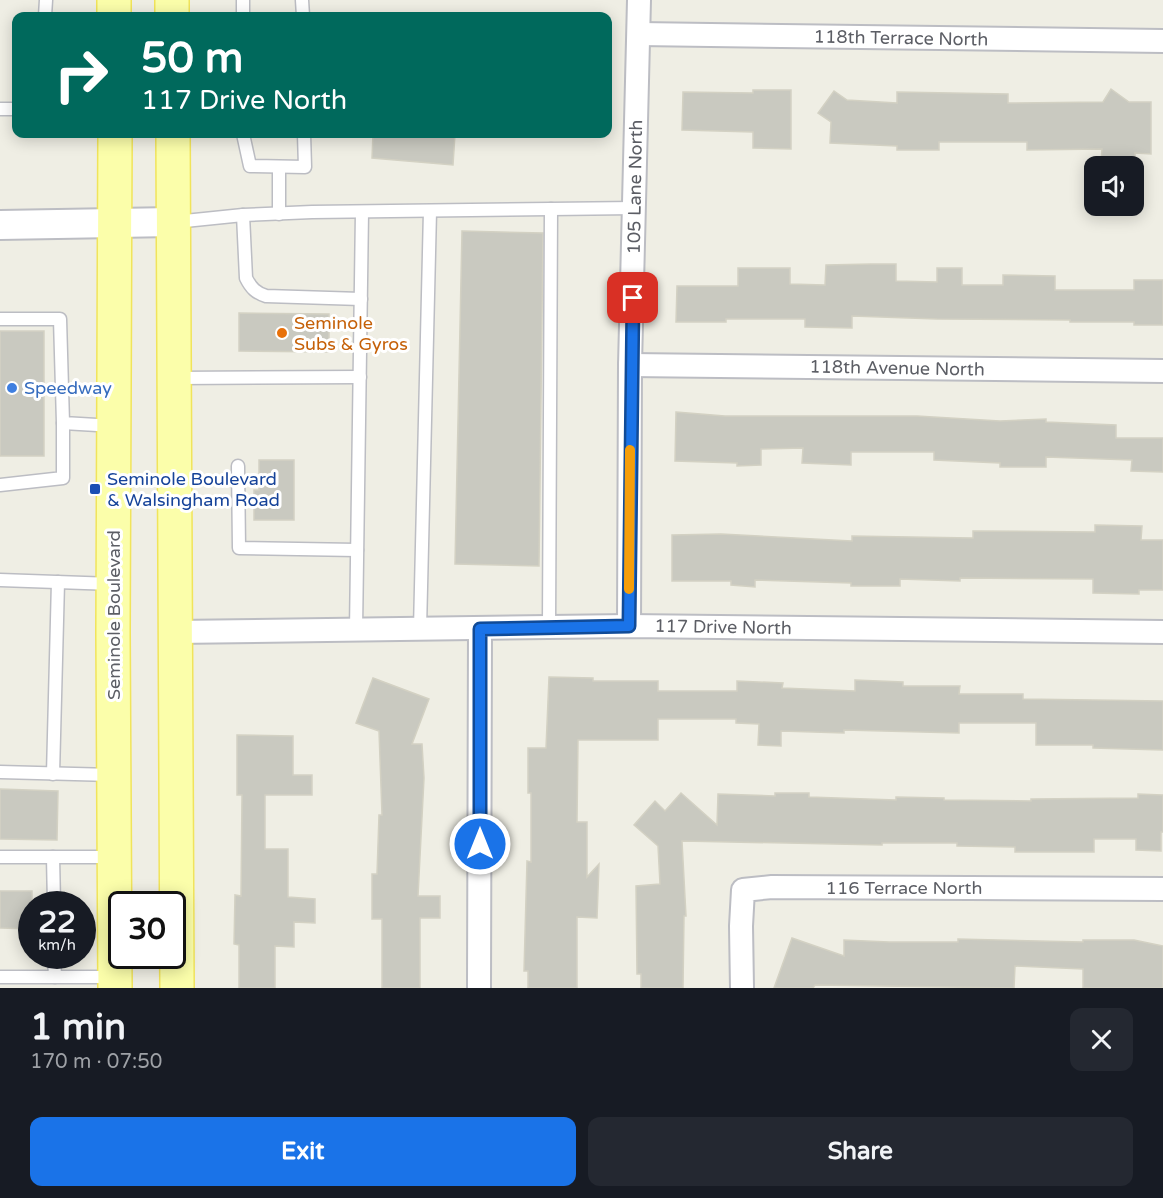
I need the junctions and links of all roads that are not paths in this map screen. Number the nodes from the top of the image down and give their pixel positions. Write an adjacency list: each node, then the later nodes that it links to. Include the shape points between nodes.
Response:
1 (639, 0): 2 (street, 105 Lane North)
2 (639, 34): 3 (street, 118th Terrace North); 9 (street, 105 Lane North)
3 (1163, 41)
4 (115, 138): 16 (main road, Seminole Boulevard)
5 (173, 138): 15 (main road)
6 (244, 138): 8 (lane, via 250,166)
7 (304, 138): 8 (lane, via 305,167)
8 (279, 167): 13 (lane)
9 (635, 208): 10 (lane); 20 (street, 105 Lane North)
10 (551, 209): 11 (lane); 33 (lane)
11 (430, 211): 12 (lane); 34 (lane)
12 (362, 212): 13 (lane); 18 (lane)
13 (279, 214): 14 (lane)
14 (243, 215): 15 (lane); 18 (lane, via 246,278 258,294)
15 (173, 222): 16 (street); 23 (main road)
16 (116, 223): 17 (street); 25 (main road, Seminole Boulevard)
17 (0, 225)
18 (361, 299): 22 (lane)
19 (0, 319): 24 (lane, via 60,320)
20 (630, 365): 21 (street, 118th Avenue North); 32 (street, 105 Lane North)
21 (1163, 371)
22 (360, 377): 23 (lane); 28 (lane)
23 (174, 378): 37 (main road)
24 (63, 423): 25 (lane); 27 (lane, via 63,478)
25 (115, 426): 31 (main road, Seminole Boulevard)
26 (238, 466): 28 (lane, via 239,548)
27 (0, 485)
28 (357, 550): 36 (lane)
29 (0, 580): 30 (lane)
30 (58, 582): 31 (lane); 40 (lane)
31 (113, 585): 41 (main road, Seminole Boulevard)
32 (629, 626): 33 (street, 117 Drive North); 38 (street, 117 Drive North)
33 (549, 627): 35 (street, 117 Drive North)
34 (420, 629): 35 (street, 117 Drive North); 36 (street, 117 Drive North)
35 (480, 629): 52 (street)
36 (356, 630): 37 (street, 117 Drive North)
37 (175, 632): 51 (main road)
38 (1163, 632)
39 (0, 772): 40 (lane)
40 (53, 774): 41 (lane)
41 (114, 775): 44 (main road, Seminole Boulevard)
42 (0, 857): 43 (lane)
43 (53, 857): 44 (lane); 46 (lane)
44 (114, 857): 50 (main road, Seminole Boulevard)
45 (1163, 889): 53 (street, 116 Terrace North, via 743,890)
46 (54, 891)
47 (55, 969): 49 (lane)
48 (0, 976): 49 (lane)
49 (55, 977): 50 (lane)
50 (115, 982)
51 (177, 988)
52 (479, 988)
53 (742, 988)

